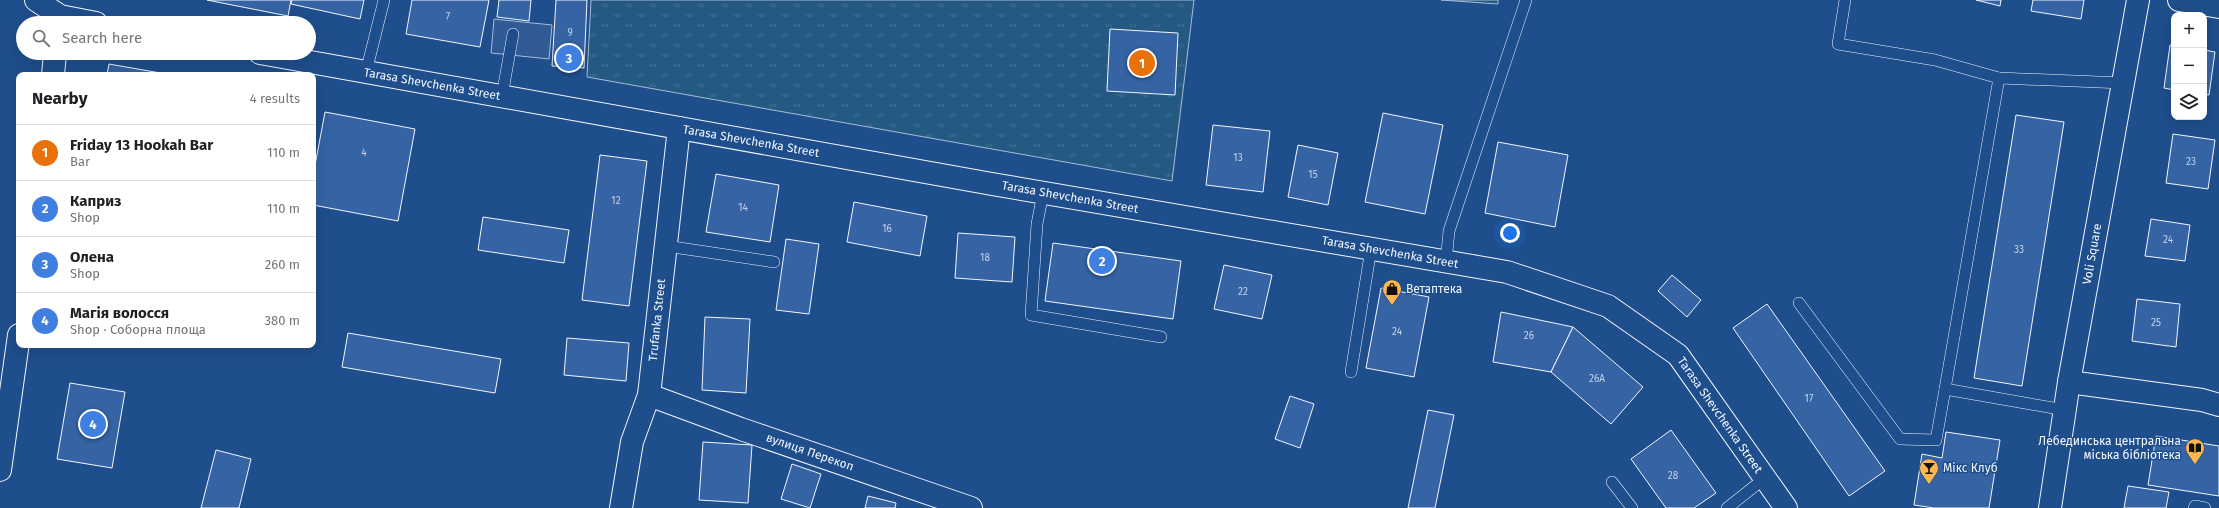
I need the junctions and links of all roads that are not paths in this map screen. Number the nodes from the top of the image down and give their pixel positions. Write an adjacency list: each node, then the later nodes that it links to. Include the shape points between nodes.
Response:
1 (36, 0): 8 (main road)
2 (384, 0): 14 (lane)
3 (1526, 0): 23 (lane, via 1449,232)
4 (1845, 0): 15 (lane, via 1838,44 1935,60)
5 (2138, 0): 16 (main road, Voli Square)
6 (2178, 0): 7 (main road)
7 (2219, 7)
8 (60, 13): 9 (main road)
9 (71, 16)
10 (513, 34): 17 (lane)
11 (54, 60): 13 (main road)
12 (299, 60): 14 (main road, Tarasa Shevchenka Street)
13 (52, 72)
14 (366, 72): 17 (main road, Tarasa Shevchenka Street)
15 (1999, 78): 16 (lane); 29 (lane)
16 (2123, 83): 28 (main road, Voli Square)
17 (502, 96): 18 (main road, Tarasa Shevchenka Street)
18 (679, 128): 19 (main road, Tarasa Shevchenka Street); 20 (main road, Trufanka Street)
19 (1042, 192): 21 (main road, Tarasa Shevchenka Street); 25 (lane, via 1037,224 1031,315)
20 (666, 246): 22 (lane); 30 (main road, Trufanka Street)
21 (1371, 249): 23 (main road, Tarasa Shevchenka Street); 27 (lane)
22 (774, 262)
23 (1446, 262): 34 (main road, Tarasa Shevchenka Street, via 1507,272 1608,306 1678,355)
24 (1799, 303): 29 (lane, via 1900,440 1936,440)
25 (1161, 337)
26 (12, 341): 33 (main road)
27 (1351, 372)
28 (2069, 382): 31 (main road, via 2202,400); 32 (main road, Voli Square)
29 (1945, 389): 32 (lane)
30 (649, 395): 36 (main road, Trufanka Street, via 632,442); 37 (main road, вулиця Перекоп)
31 (2219, 405)
32 (2065, 410): 41 (main road, Voli Square)
33 (0, 470)
34 (1765, 478): 39 (lane); 40 (main road, Tarasa Shevchenka Street)
35 (1612, 482): 38 (lane)
36 (621, 508)
37 (971, 508)
38 (1632, 508)
39 (1727, 508)
40 (1786, 508)
41 (2050, 508)
42 (2194, 508): 43 (lane)
43 (2205, 508)

